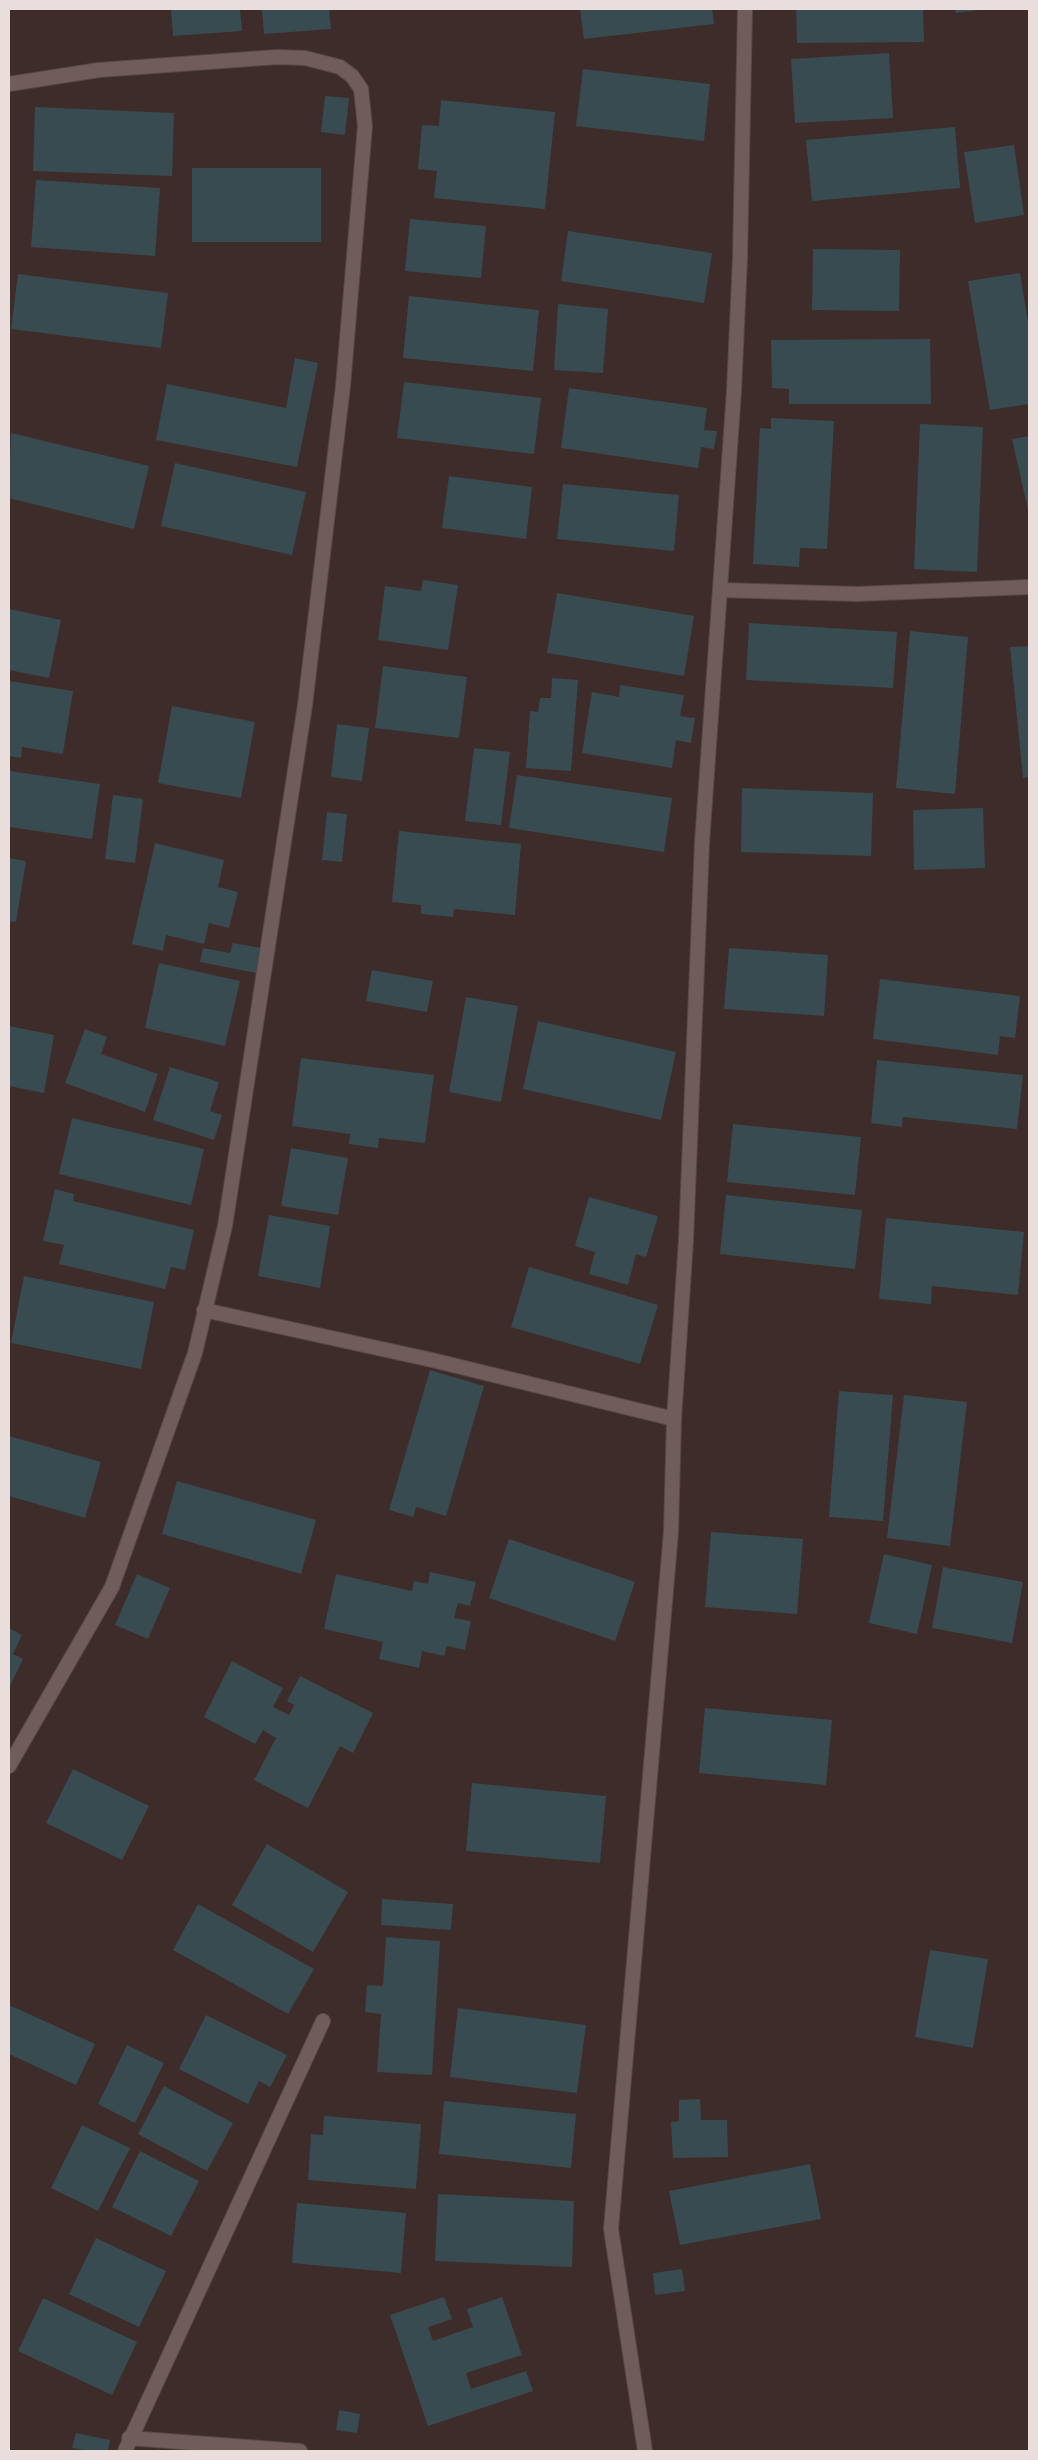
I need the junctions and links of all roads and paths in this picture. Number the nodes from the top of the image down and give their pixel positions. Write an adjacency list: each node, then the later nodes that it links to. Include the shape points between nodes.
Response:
1 (745, 9): 4 (street, via 740,258)
2 (9, 84): 5 (street, via 99,70 277,57 305,58 340,67 352,76 361,89 364,106 343,386 305,705 225,1226)
3 (1029, 587): 4 (street, via 857,594)
4 (720, 590): 6 (street, via 702,843 686,1230)
5 (204, 1310): 6 (street, via 432,1360); 7 (street, via 195,1353 112,1587)
6 (674, 1419): 12 (street, via 672,1532 611,2229)
7 (9, 1766)
8 (323, 2021): 9 (street)
9 (130, 2438): 10 (street); 11 (street)
10 (124, 2451)
11 (300, 2451)
12 (645, 2451)

